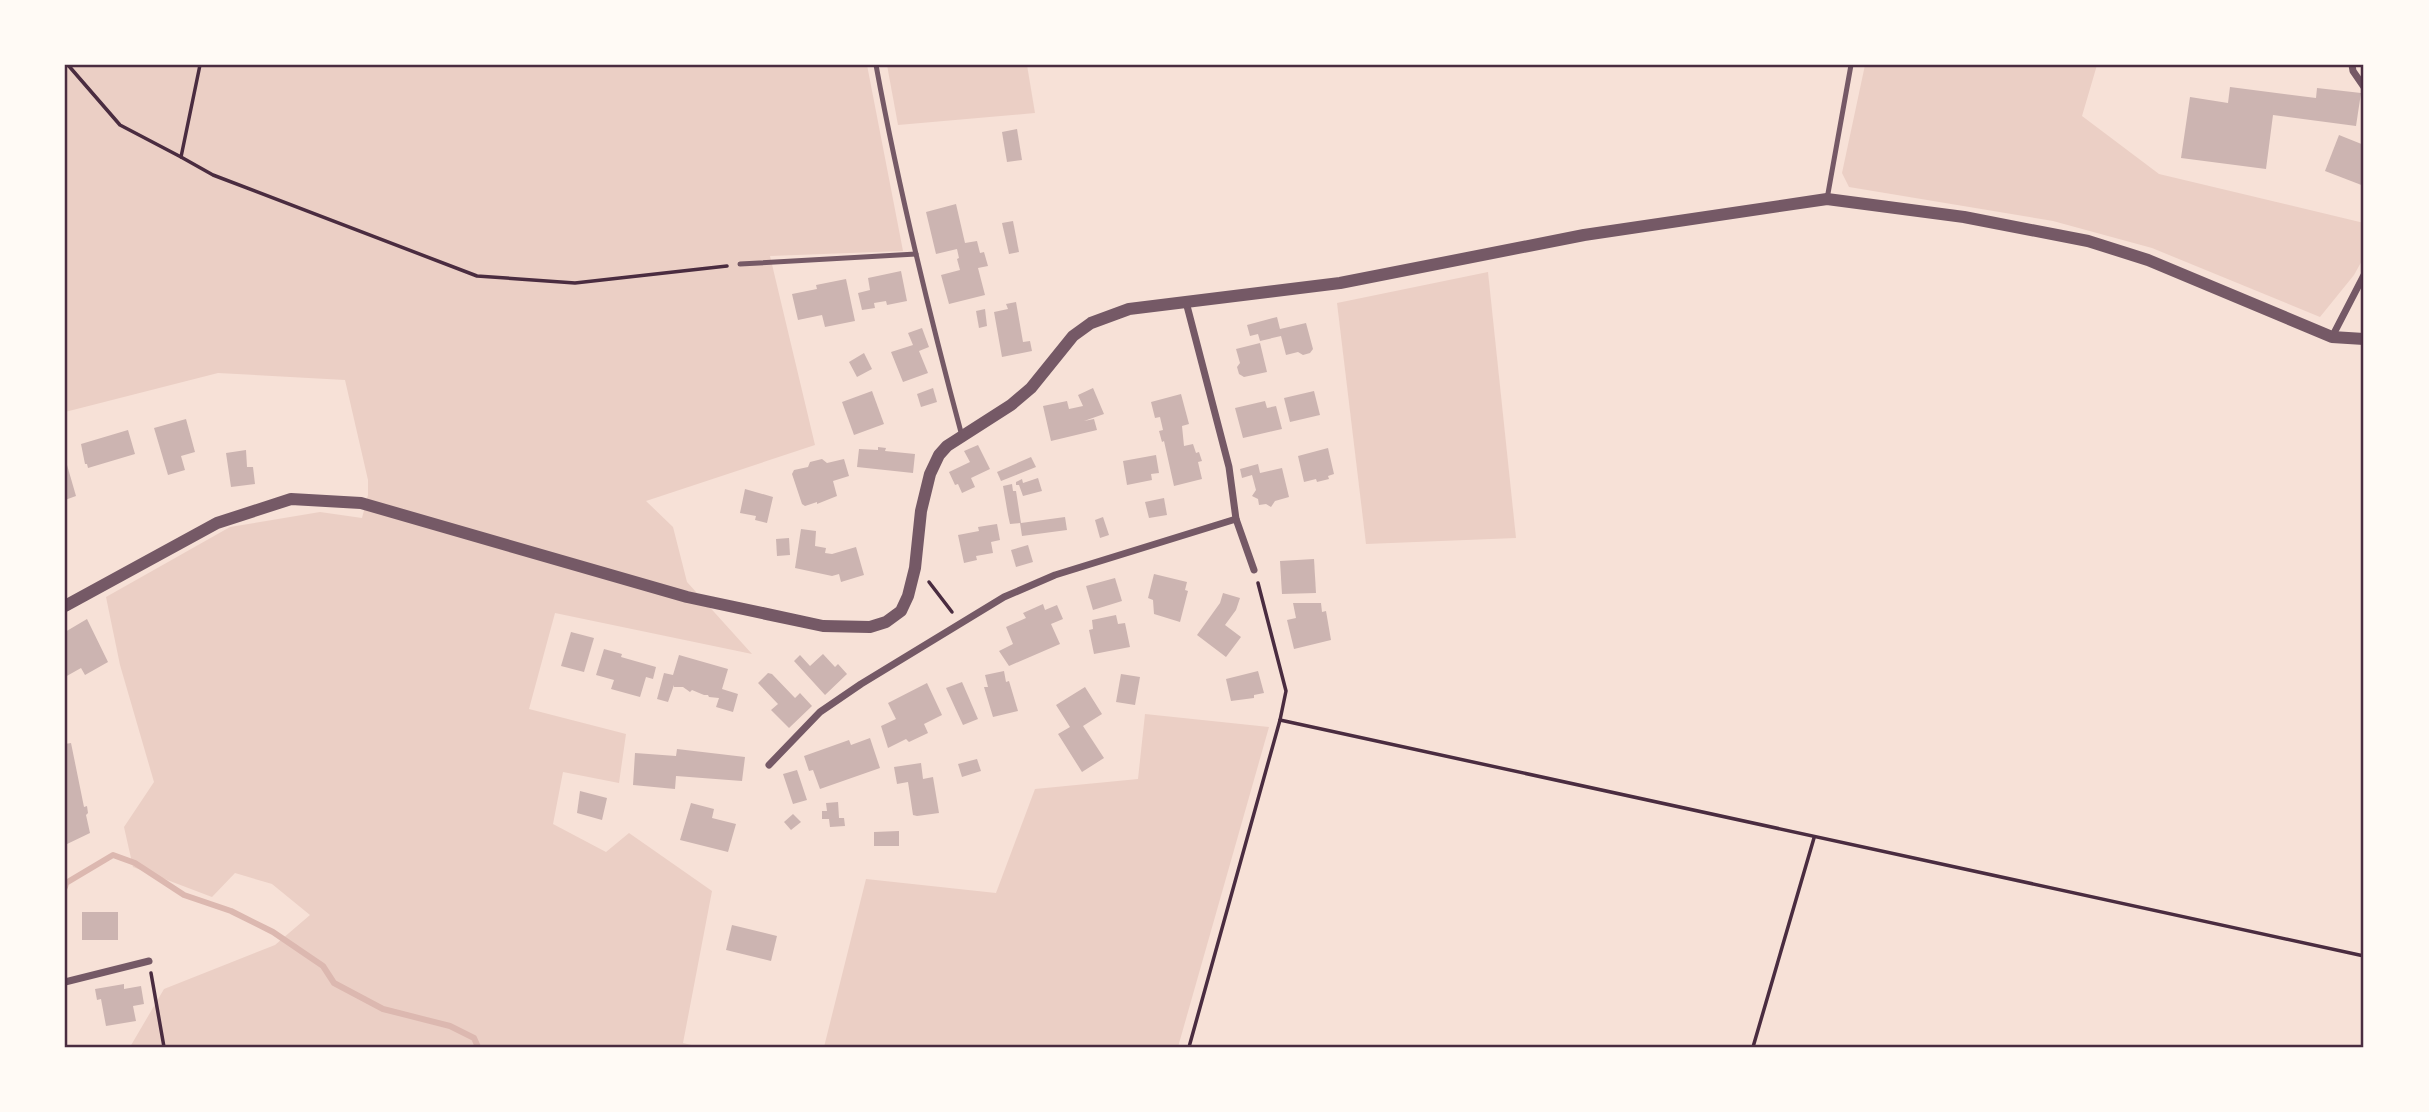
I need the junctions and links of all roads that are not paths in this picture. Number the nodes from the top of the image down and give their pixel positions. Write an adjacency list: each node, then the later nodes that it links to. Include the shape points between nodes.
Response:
1 (876, 65): 6 (lane)
2 (1851, 65): 5 (lane)
3 (2352, 65): 4 (street)
4 (2364, 87)
5 (1827, 200): 9 (street, via 1584,234 1340,283); 10 (street, via 1964,217 2088,241 2148,260)
6 (916, 254): 7 (lane); 12 (lane)
7 (740, 264)
8 (2364, 275): 10 (street)
9 (1186, 302): 12 (street, via 1129,309 1091,323 1073,336 1031,388); 13 (street, via 1229,467)
10 (2332, 337): 11 (street)
11 (2364, 339)
12 (962, 436): 15 (street, via 939,455 930,474 915,568 901,611 870,627 823,626 687,597 361,503 290,499 216,523)
13 (1236, 519): 14 (street); 16 (street, via 1055,575 1004,597 820,712)
14 (1254, 570)
15 (65, 606)
16 (769, 765)
17 (149, 961): 18 (street)
18 (65, 982)

